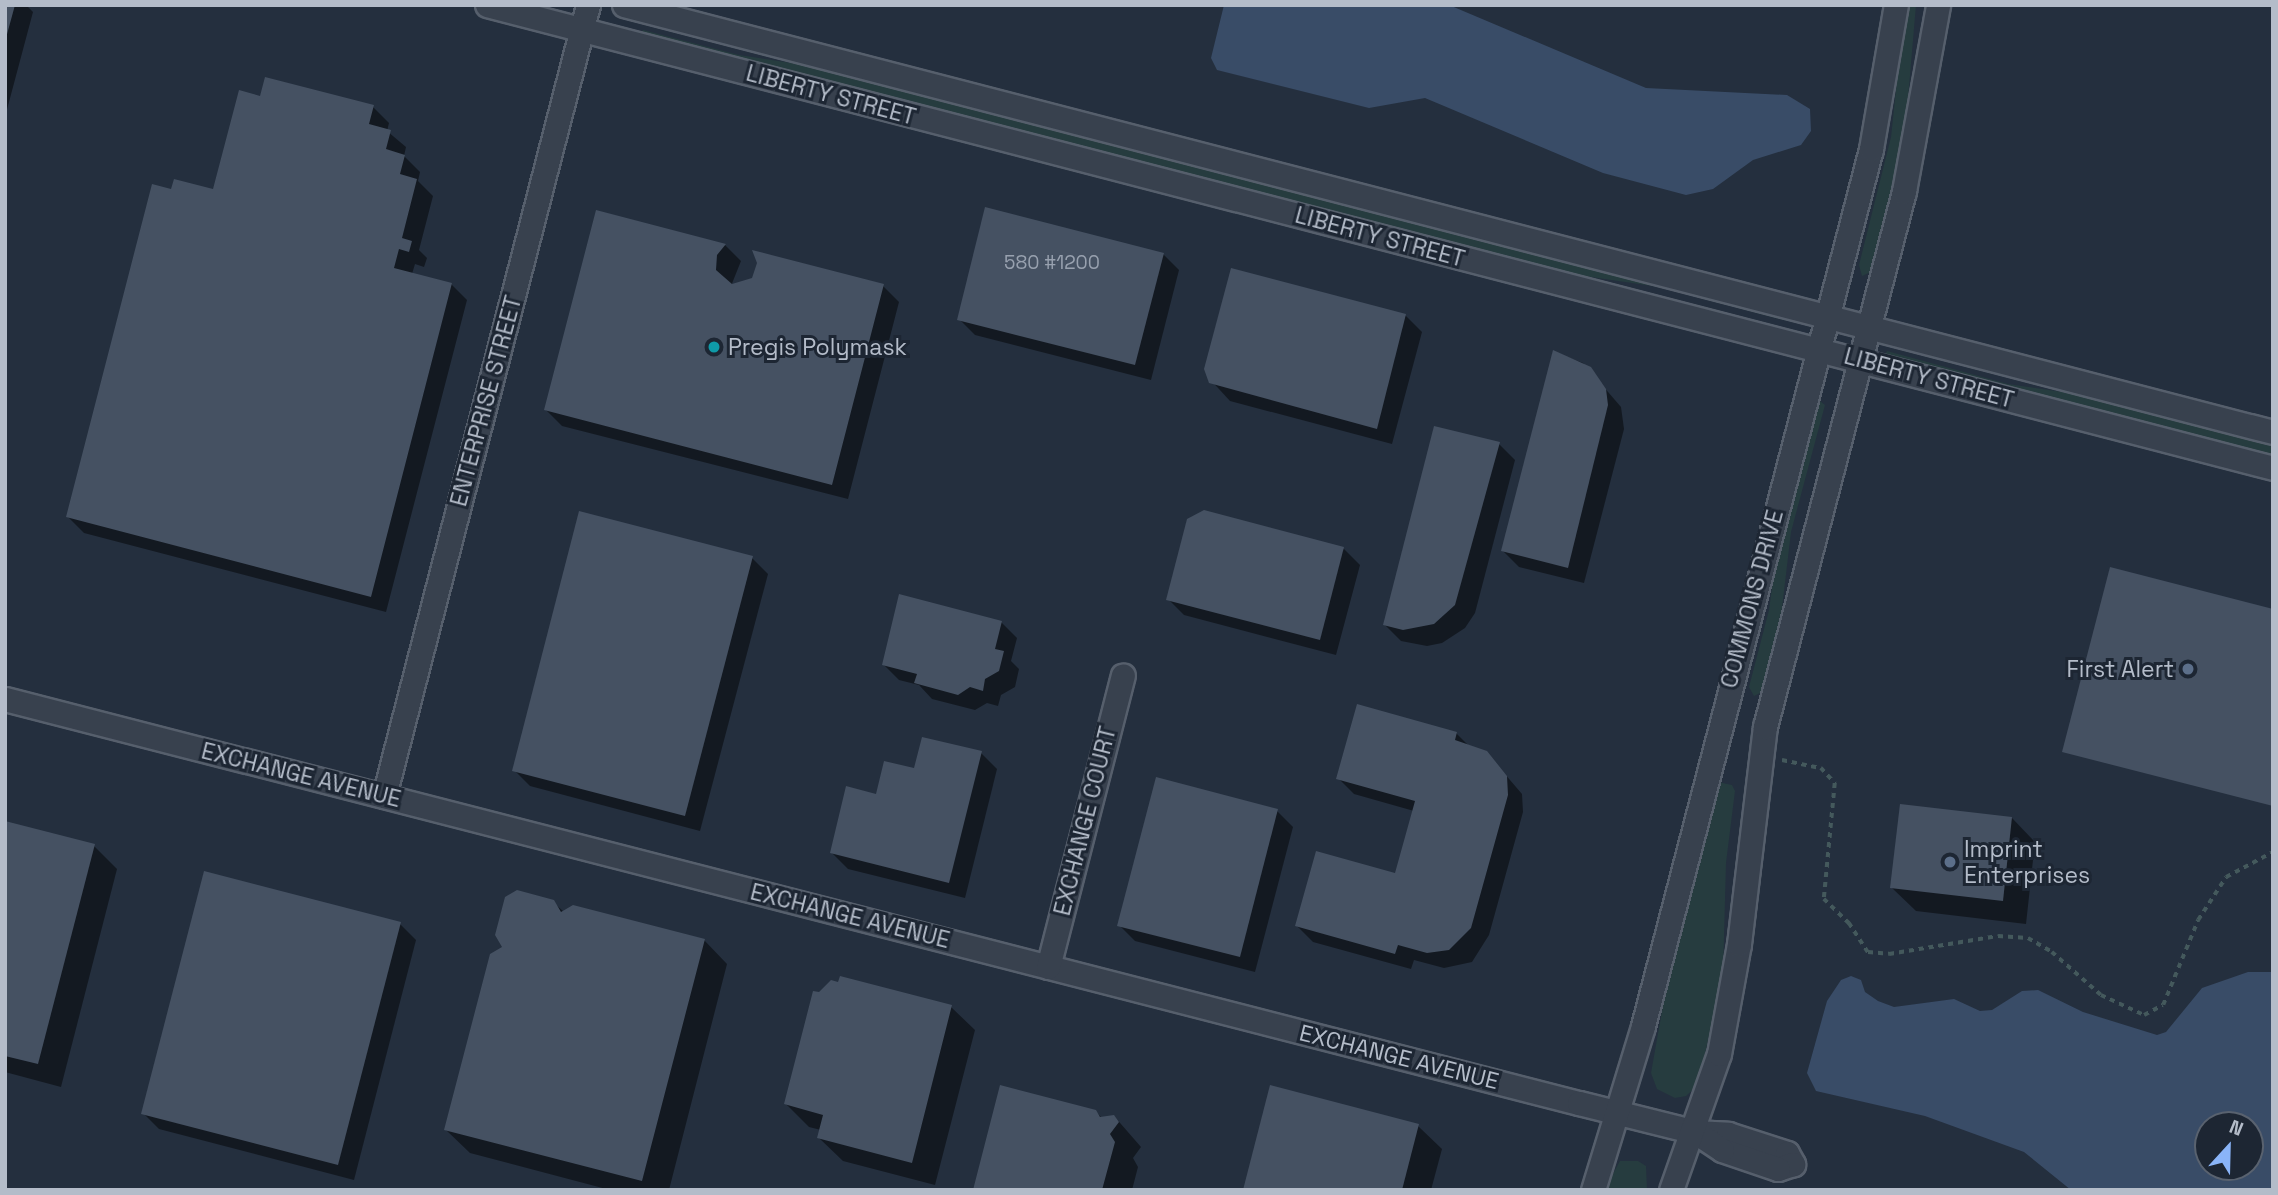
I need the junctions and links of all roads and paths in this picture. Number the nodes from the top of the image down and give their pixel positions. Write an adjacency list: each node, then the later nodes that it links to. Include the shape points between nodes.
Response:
1 (487, 5): 6 (street, LIBERTY STREET)
2 (589, 5): 6 (street, ENTERPRISE STREET)
3 (624, 5): 7 (street, LIBERTY STREET)
4 (1896, 5): 7 (street, COMMONS DRIVE, via 1871,149)
5 (1938, 5): 8 (street, COMMONS DRIVE, via 1918,130)
6 (582, 29): 9 (street, LIBERTY STREET); 16 (street, ENTERPRISE STREET)
7 (1826, 317): 8 (street, LIBERTY STREET); 9 (street, COMMONS DRIVE)
8 (1868, 328): 10 (street, COMMONS DRIVE); 11 (street, LIBERTY STREET)
9 (1818, 349): 10 (street, LIBERTY STREET); 19 (street, COMMONS DRIVE)
10 (1858, 360): 12 (street, LIBERTY STREET); 20 (street, COMMONS DRIVE, via 1765,727 1730,996)
11 (2273, 432)
12 (2273, 468)
13 (1123, 674): 18 (street, EXCHANGE COURT)
14 (5, 699): 16 (street, EXCHANGE AVENUE)
15 (1780, 760): 17 (path, via 1821,768 1835,783 1824,899 1849,923 1860,947 1889,954 1998,936 2028,939 2052,952 2101,995 2144,1015 2163,1005 2198,920 2226,877)
16 (384, 796): 18 (street, EXCHANGE AVENUE)
17 (2273, 852)
18 (1048, 967): 19 (street, EXCHANGE AVENUE)
19 (1618, 1113): 20 (street, EXCHANGE AVENUE); 21 (street, COMMONS DRIVE)
20 (1695, 1132): 22 (street, COMMONS DRIVE)
21 (1593, 1190)
22 (1671, 1190)

